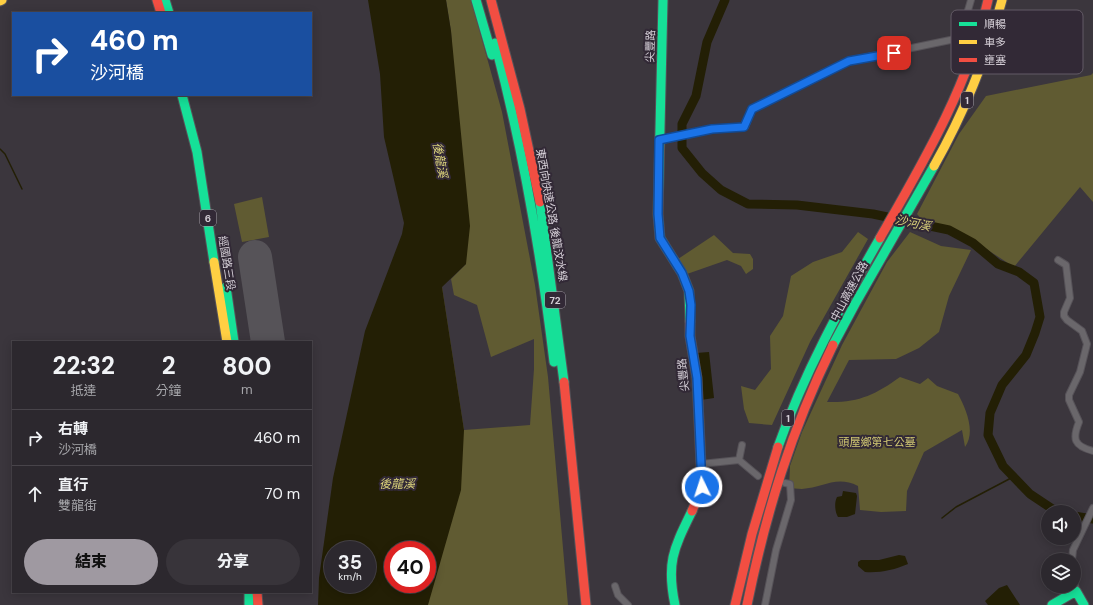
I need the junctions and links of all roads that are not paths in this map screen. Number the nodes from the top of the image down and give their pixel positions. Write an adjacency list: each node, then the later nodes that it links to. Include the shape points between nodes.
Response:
1 (157, 0): 14 (main road)
2 (165, 0): 15 (main road)
3 (476, 0): 22 (main road)
4 (483, 0): 22 (main road, 東西向快速公路 後龍汶水線 / 72)
5 (491, 0): 19 (main road, 東西向快速公路 後龍汶水線 / 72)
6 (495, 0): 19 (main road)
7 (663, 0): 23 (main road, 尖豐路)
8 (971, 0): 11 (street)
9 (988, 0): 12 (main road, 中山高速公路 / 1)
10 (1002, 0): 13 (main road, 中山高速公路 / 1)
11 (968, 10)
12 (985, 10)
13 (999, 10)
14 (161, 12)
15 (169, 12)
16 (951, 40): 23 (street, via 849,61 752,109 744,127 712,129)
17 (964, 74): 46 (main road, 中山高速公路 / 1, via 935,138 827,332 789,417 764,487)
18 (977, 74): 47 (main road, 中山高速公路 / 1, via 963,109 855,304 818,378 787,453 765,526)
19 (513, 79): 43 (main road, 東西向快速公路 後龍汶水線 / 72, via 542,218 556,309)
20 (182, 96): 25 (main road, 經國路三段 / 6, via 197,152)
21 (190, 96): 26 (main road, 經國路三段 / 6, via 204,151)
22 (516, 130): 42 (main road, 東西向快速公路 後龍汶水線 / 72, via 534,219 552,346)
23 (659, 140): 30 (main road, 尖豐路, via 660,238 682,273 689,291 690,336 697,378)
24 (1058, 260): 28 (street, via 1066,265 1070,298 1064,316 1082,331 1087,344 1080,372 1069,395 1078,422 1075,439 1080,446)
25 (227, 341)
26 (234, 341)
27 (742, 445): 29 (street)
28 (1093, 451)
29 (739, 460): 30 (street); 31 (street)
30 (701, 464): 45 (main road, 尖豐路, via 702,487 699,499 681,534 672,559)
31 (758, 476)
32 (785, 482): 48 (street, via 790,484 791,500 776,550)
33 (1093, 508): 34 (street)
34 (1073, 553)
35 (615, 586): 44 (street, via 618,595)
36 (248, 593): 40 (main road)
37 (257, 593): 41 (main road)
38 (1073, 593): 49 (main road)
39 (1077, 593): 50 (main road)
40 (249, 605)
41 (258, 605)
42 (578, 605)
43 (586, 605)
44 (628, 605)
45 (675, 605)
46 (735, 605)
47 (747, 605)
48 (765, 605)
49 (1052, 605)
50 (1084, 605)

